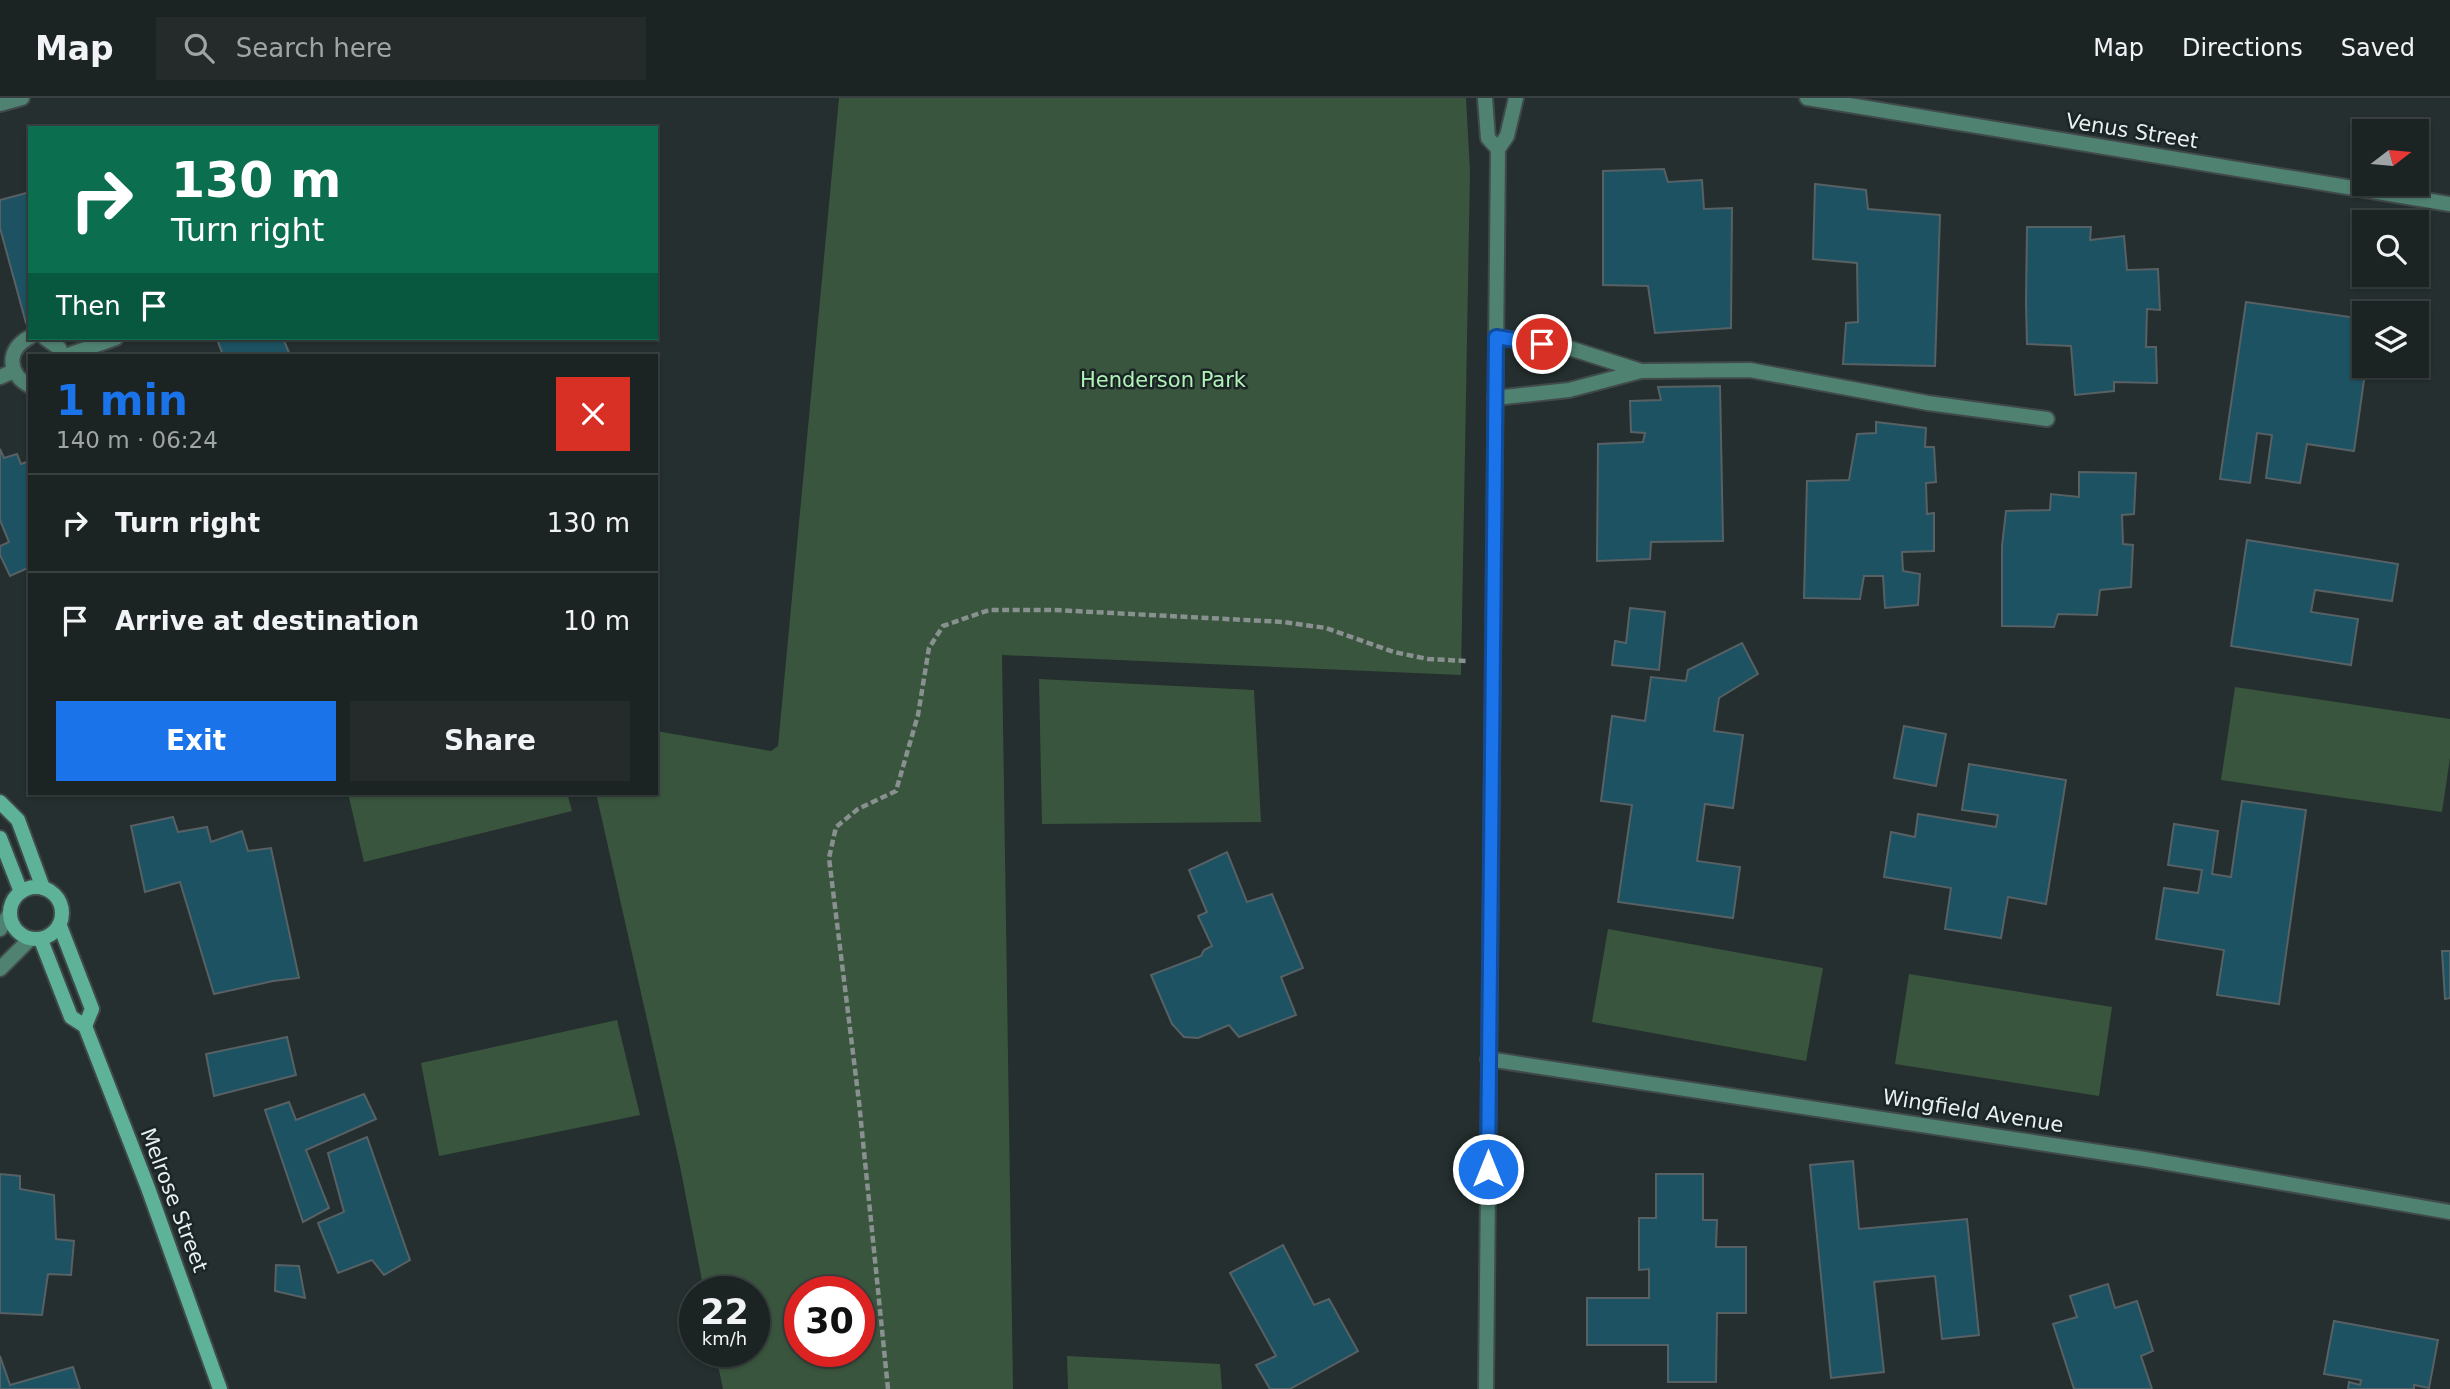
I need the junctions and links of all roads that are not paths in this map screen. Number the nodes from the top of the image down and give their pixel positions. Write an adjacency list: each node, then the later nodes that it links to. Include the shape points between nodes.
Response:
1 (22, 98): 5 (street)
2 (1485, 98): 6 (street, via 1488,138)
3 (1516, 98): 6 (street, via 1507,136)
4 (1807, 98): 7 (street, Venus Street)
5 (0, 104)
6 (1498, 149): 8 (street)
7 (2450, 204)
8 (1496, 337): 14 (street, via 1566,347); 17 (street)
9 (28, 338): 15 (street, via 14,350)
10 (48, 340): 12 (street)
11 (110, 340): 13 (street)
12 (62, 354)
13 (71, 354)
14 (1641, 370): 17 (street, via 1569,390); 18 (street, via 1750,370 1928,403)
15 (7, 374): 16 (street)
16 (28, 385)
17 (1495, 398): 29 (street)
18 (2047, 419)
19 (1, 806): 21 (street, via 18,820)
20 (0, 838): 22 (street)
21 (43, 888): 22 (street); 24 (street, via 61,903)
22 (20, 892): 23 (street)
23 (10, 913): 25 (street); 26 (street, via 19,934)
24 (60, 926): 26 (street, via 52,935); 28 (street, Melrose Street, via 92,1009)
25 (0, 929)
26 (36, 939): 27 (street); 28 (street, Melrose Street, via 71,1017)
27 (0, 969)
28 (85, 1026): 31 (street, Melrose Street)
29 (1488, 1059): 30 (street, Wingfield Avenue, via 2145,1158); 32 (street)
30 (2450, 1212)
31 (220, 1389)
32 (1486, 1389)

